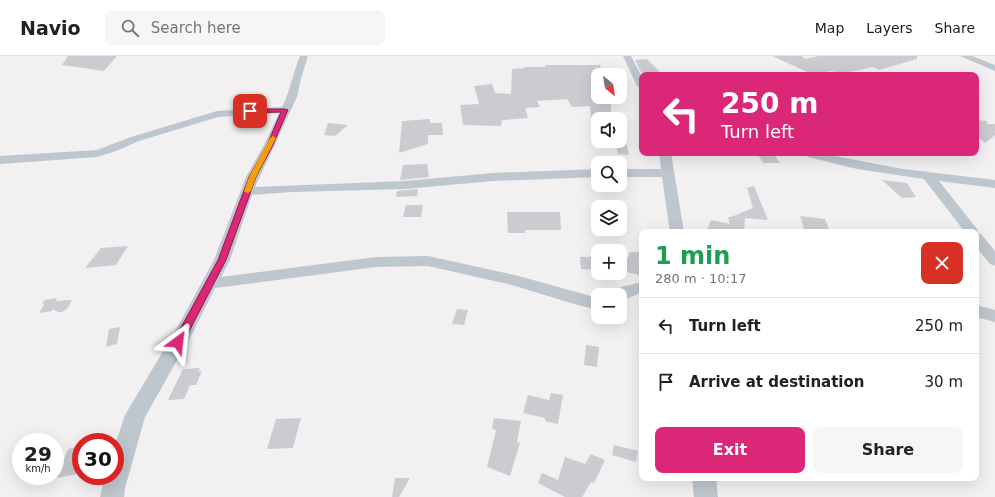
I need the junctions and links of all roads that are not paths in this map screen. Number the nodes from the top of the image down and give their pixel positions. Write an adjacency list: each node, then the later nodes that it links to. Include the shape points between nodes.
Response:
1 (304, 56): 6 (street, via 292,97)
2 (628, 56): 5 (street)
3 (964, 56): 4 (street)
4 (995, 68)
5 (639, 80)
6 (285, 110): 9 (street, via 217,114 97,153); 15 (street, via 270,145 252,177)
7 (665, 156): 12 (street)
8 (816, 156): 13 (street, via 859,166)
9 (0, 160)
10 (591, 173): 15 (street, via 493,177 405,185)
11 (627, 173): 12 (street)
12 (668, 173): 16 (street)
13 (928, 176): 14 (street); 17 (street)
14 (995, 184)
15 (248, 191): 20 (street, via 222,260)
16 (677, 229)
17 (970, 229)
18 (979, 241): 19 (street)
19 (995, 261)
20 (209, 284): 23 (street, via 376,262 428,261 515,280); 27 (street, via 185,330 134,415)
21 (639, 287): 22 (street)
22 (627, 291)
23 (591, 302)
24 (979, 312): 25 (street)
25 (995, 316)
26 (704, 481): 28 (street)
27 (108, 494)
28 (706, 497)

